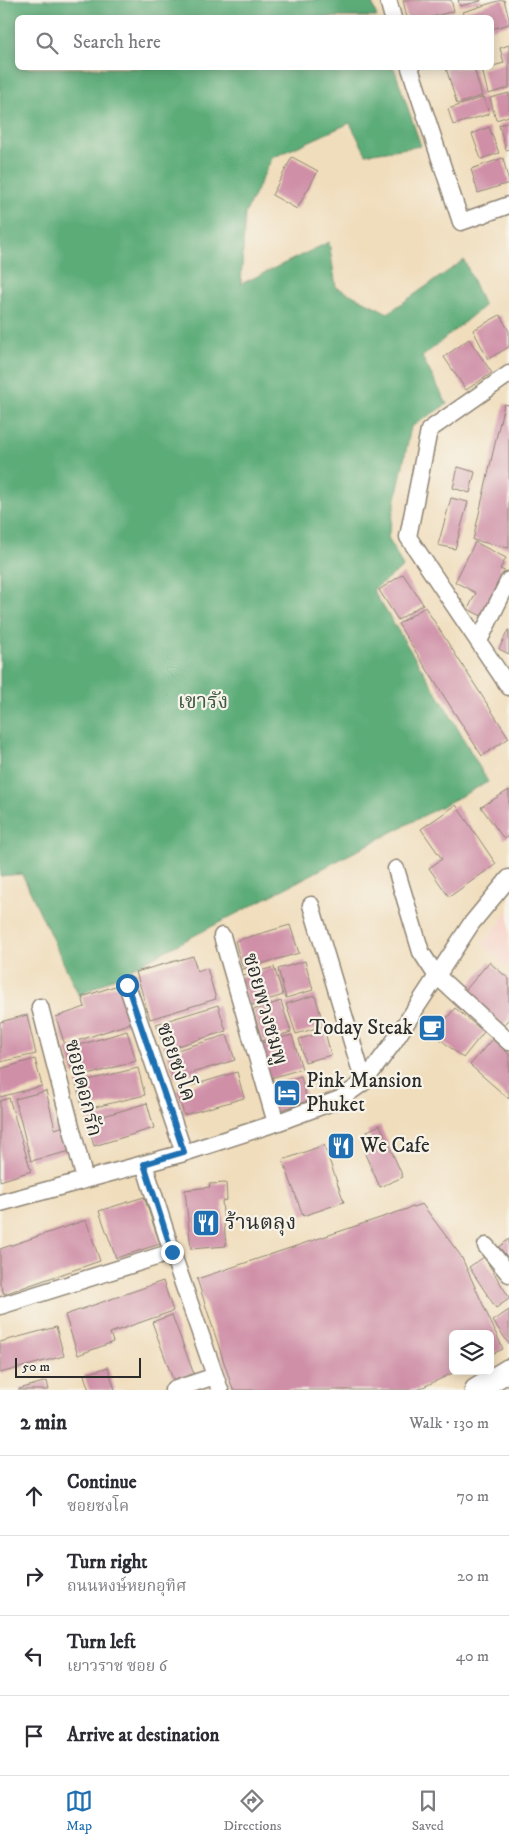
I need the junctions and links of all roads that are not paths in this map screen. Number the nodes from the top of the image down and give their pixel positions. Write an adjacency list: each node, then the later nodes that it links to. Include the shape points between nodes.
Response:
1 (388, 0): 2 (street)
2 (392, 15)
3 (411, 70): 4 (street, via 461,222)
4 (509, 205)
5 (509, 374): 7 (street, via 429,430 408,536)
6 (509, 580): 7 (street)
7 (480, 641): 8 (street)
8 (509, 687)
9 (396, 869): 13 (street, via 421,952)
10 (509, 878): 13 (street, via 471,924)
11 (311, 905): 17 (street)
12 (222, 936): 18 (street, ซอยพวงชมพู)
13 (436, 975): 16 (street); 17 (street)
14 (127, 985): 19 (street, ซอยชงโค)
15 (40, 1007): 21 (street, ซอยดอกรัก)
16 (509, 1042)
17 (364, 1082): 18 (street, via 340,1099)
18 (276, 1123): 19 (street)
19 (184, 1152): 20 (street)
20 (144, 1164): 21 (street); 24 (street)
21 (85, 1180): 22 (street)
22 (0, 1204)
23 (486, 1246): 25 (street)
24 (172, 1252): 26 (street); 28 (street)
25 (509, 1274)
26 (0, 1306)
27 (509, 1370): 30 (main road)
28 (218, 1383): 29 (street)
29 (173, 1390)
30 (476, 1390)

